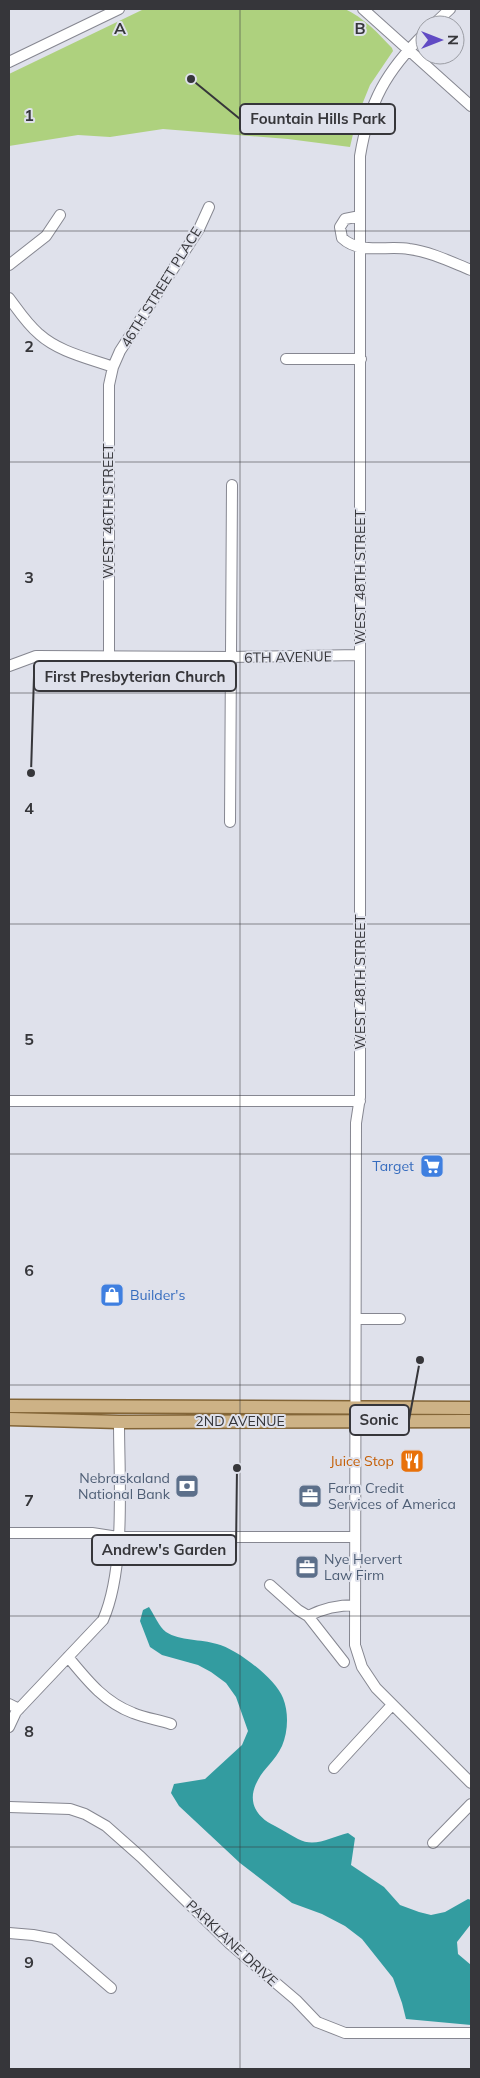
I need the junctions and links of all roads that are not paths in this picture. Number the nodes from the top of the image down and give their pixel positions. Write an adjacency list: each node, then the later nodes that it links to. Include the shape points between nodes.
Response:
1 (119, 9): 5 (street)
2 (364, 9): 4 (street)
3 (415, 42): 4 (street, WEST 48TH STREET)
4 (409, 48): 6 (street); 9 (street, WEST 48TH STREET, via 380,90 366,127 360,156)
5 (9, 62)
6 (471, 106)
7 (209, 207): 16 (street, 46TH STREET PLACE)
8 (60, 215): 11 (street, via 46,236)
9 (360, 216): 10 (street, WEST 48TH STREET); 10 (street, via 345,219 340,233 346,242)
10 (360, 248): 12 (street, via 408,249); 15 (street, WEST 48TH STREET)
11 (9, 265)
12 (471, 270)
13 (9, 298): 16 (street, via 48,341)
14 (286, 359): 15 (street)
15 (361, 359): 18 (street, WEST 48TH STREET)
16 (113, 367): 19 (street, WEST 46TH STREET, via 107,401)
17 (232, 485): 20 (street)
18 (360, 655): 20 (street, 6TH AVENUE); 23 (street, WEST 48TH STREET)
19 (109, 656): 20 (street, 6TH AVENUE); 21 (street, 6TH AVENUE, via 36,656)
20 (231, 657): 22 (street)
21 (9, 666)
22 (230, 822)
23 (360, 1101): 24 (street); 25 (street, WEST 48TH STREET, via 356,1123)
24 (9, 1102)
25 (356, 1319): 26 (street); 29 (street, WEST 48TH STREET)
26 (400, 1319)
27 (9, 1406): 29 (main road, 2ND AVENUE)
28 (471, 1408): 29 (main road, 2ND AVENUE)
29 (355, 1414): 31 (main road, 2ND AVENUE); 32 (main road, 2ND AVENUE); 35 (street, WEST 48TH STREET)
30 (9, 1420): 32 (main road, 2ND AVENUE)
31 (471, 1421)
32 (118, 1422): 34 (street)
33 (9, 1533): 34 (street, via 92,1533)
34 (118, 1537): 35 (street); 39 (street, via 114,1588 103,1620)
35 (355, 1537): 37 (street, WEST 48TH STREET)
36 (270, 1585): 38 (street)
37 (355, 1605): 38 (street, via 324,1608); 42 (street, WEST 48TH STREET, via 355,1645 362,1666)
38 (308, 1616): 40 (street)
39 (68, 1658): 43 (street); 44 (street, via 110,1702 134,1714)
40 (344, 1662)
41 (9, 1704): 43 (street)
42 (392, 1705): 46 (street); 47 (street, WEST 48TH STREET)
43 (19, 1709): 45 (street)
44 (171, 1724)
45 (9, 1727)
46 (334, 1768)
47 (471, 1783)
48 (471, 1804): 50 (street)
49 (9, 1807): 53 (street, PARKLANE DRIVE, via 70,1809 106,1826 236,1949 317,2022 331,2029 345,2033)
50 (433, 1843)
51 (9, 1933): 52 (street, via 54,1939)
52 (111, 1988)
53 (471, 2033)

